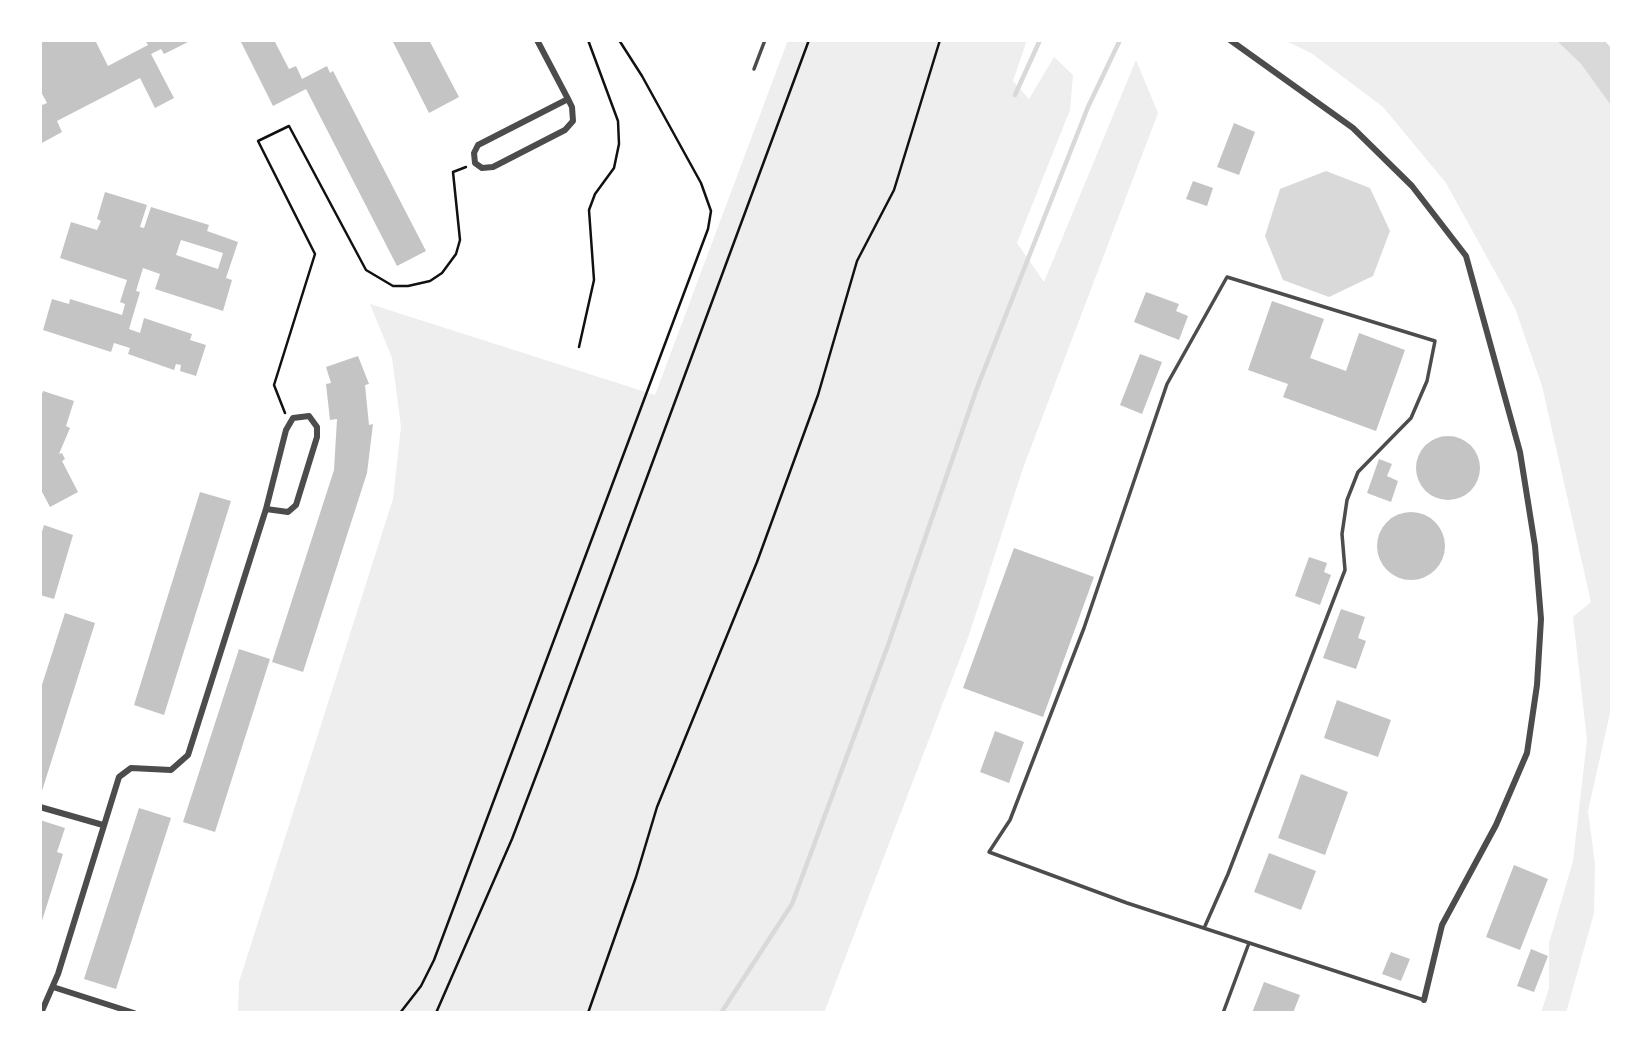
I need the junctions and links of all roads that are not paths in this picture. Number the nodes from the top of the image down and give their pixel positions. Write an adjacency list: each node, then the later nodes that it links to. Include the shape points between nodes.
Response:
1 (537, 40): 5 (street)
2 (765, 40): 4 (lane)
3 (1230, 40): 12 (street, via 1353,128 1412,186 1466,256 1520,452 1541,619 1527,753 1496,825 1442,925)
4 (754, 69)
5 (568, 99): 5 (street, via 574,116 565,130 493,167 475,163 478,145)
6 (266, 509): 6 (street, via 288,512 296,505 317,437 317,427 309,416 300,415 289,423); 8 (street, via 188,755 171,770 131,768 121,774)
7 (40, 807): 8 (street)
8 (103, 825): 11 (street)
9 (1205, 926): 9 (lane, via 1127,903 989,852 1010,820 1084,628 1167,384 1227,277 1434,341 1427,380 1411,418 1358,472 1347,500 1342,534 1345,570); 10 (lane)
10 (1249, 942): 12 (lane); 16 (lane)
11 (53, 987): 13 (street); 14 (street)
12 (1424, 1000)
13 (111, 1009): 15 (street)
14 (41, 1013)
15 (134, 1013)
16 (1223, 1013)

